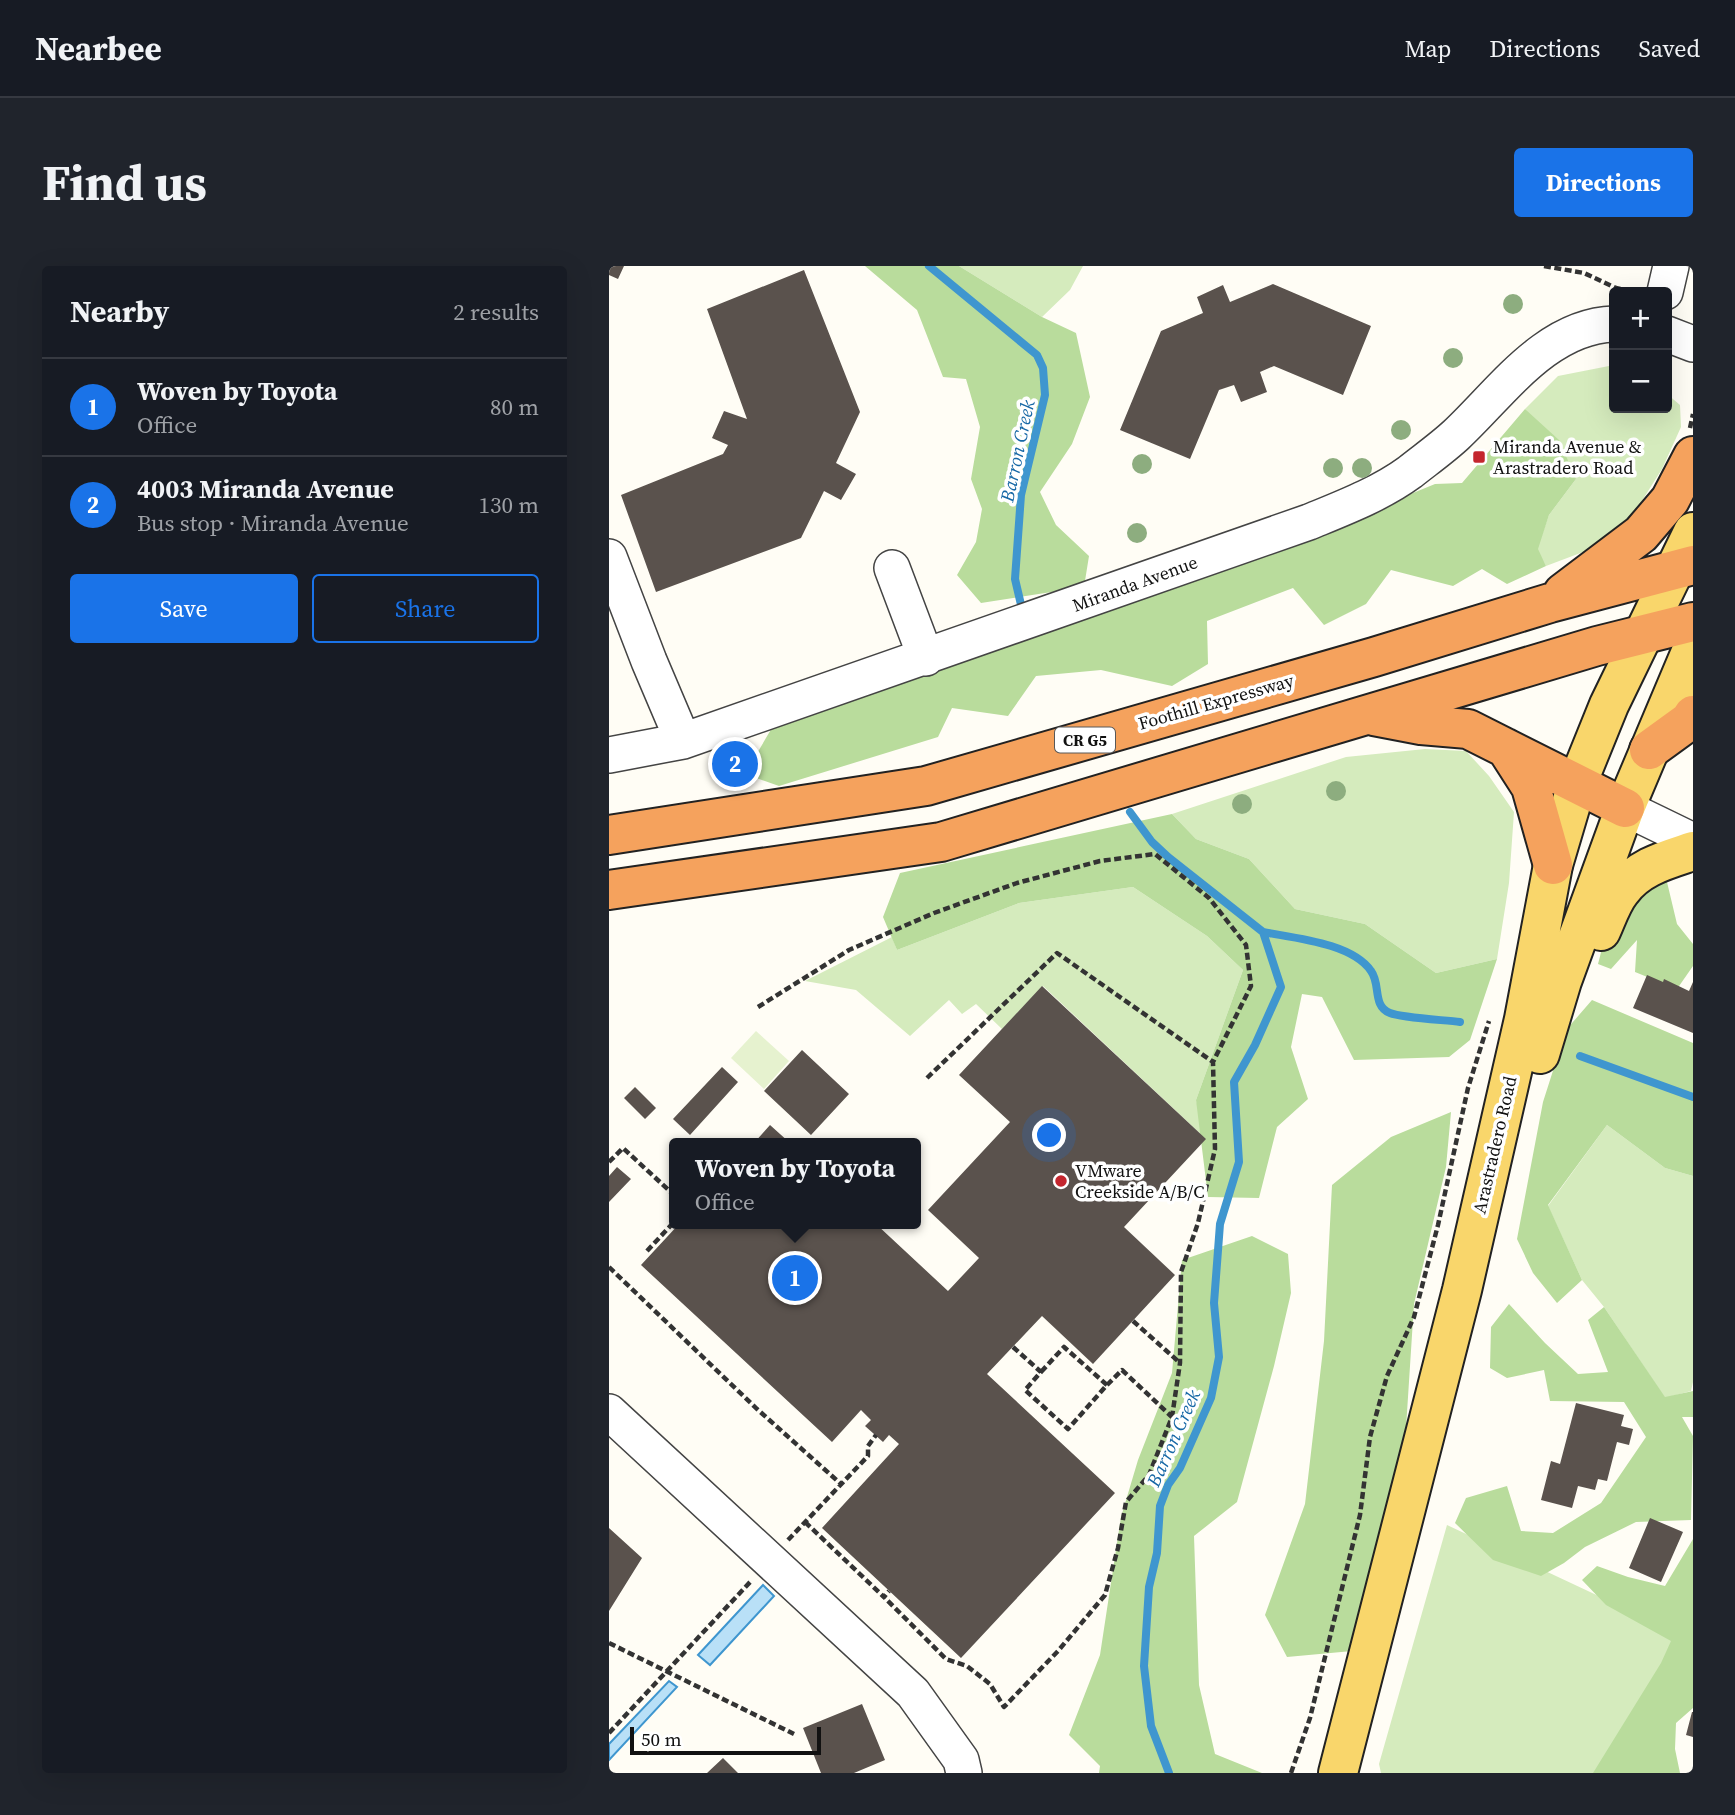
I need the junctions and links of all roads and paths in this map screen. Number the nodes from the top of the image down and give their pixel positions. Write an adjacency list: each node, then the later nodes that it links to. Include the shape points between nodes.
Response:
1 (1544, 266): 3 (path, via 1584,273)
2 (1671, 266): 4 (street)
3 (1614, 287)
4 (1666, 287)
5 (1609, 325): 17 (street, Miranda Avenue, via 1571,335 1542,352 1407,474 1352,504)
6 (1672, 336): 7 (street)
7 (1693, 344)
8 (1693, 456): 13 (highway, via 1670,500 1641,534)
9 (1693, 532): 11 (main road, Arastradero Road)
10 (609, 557): 20 (street)
11 (1684, 567): 13 (highway, Foothill Expressway / CR G5); 15 (main road, Arastradero Road)
12 (892, 568): 17 (street)
13 (1551, 603): 26 (highway, Foothill Expressway / CR G5, via 926,786)
14 (1693, 622): 15 (highway)
15 (1643, 635): 18 (highway); 24 (main road, Arastradero Road)
16 (1693, 647): 22 (main road, Arastradero Road)
17 (926, 657): 20 (street, Miranda Avenue)
18 (1369, 715): 21 (highway, via 1468,729); 30 (highway, via 941,842)
19 (1693, 715): 22 (highway)
20 (683, 741): 23 (street, Miranda Avenue)
21 (1504, 746): 24 (highway); 29 (highway, via 1531,788)
22 (1649, 750): 25 (main road, Arastradero Road)
23 (609, 755)
24 (1577, 784): 25 (highway); 29 (main road, Arastradero Road)
25 (1625, 808): 27 (street); 31 (main road, Arastradero Road)
26 (609, 835)
27 (1693, 841)
28 (1693, 851): 31 (main road, via 1636,875 1620,892 1587,959)
29 (1553, 865): 61 (main road, Arastradero Road, via 1524,1019 1462,1290)
30 (609, 890)
31 (1562, 981): 62 (main road, Arastradero Road, via 1539,1057)
32 (758, 1007): 34 (path, via 849,950 934,913 1017,883 1100,861 1155,854 1209,898 1246,945 1251,986)
33 (1492, 1010): 60 (path, via 1468,1088 1414,1317 1387,1376 1370,1437 1360,1515 1310,1718)
34 (1213, 1062): 35 (path, via 1057,953); 43 (path, via 1215,1150 1181,1272)
35 (927, 1078)
36 (609, 1163): 37 (path, via 623,1149)
37 (668, 1189)
38 (671, 1229): 39 (path)
39 (647, 1251)
40 (609, 1267): 49 (path)
41 (1133, 1321): 43 (path)
42 (1013, 1347): 44 (path)
43 (1180, 1363): 47 (path)
44 (1041, 1372): 45 (path, via 1064,1347); 45 (path, via 1025,1390 1068,1429)
45 (1107, 1385): 47 (path, via 1122,1370)
46 (609, 1412): 59 (street, via 913,1693 961,1760)
47 (1172, 1417): 54 (path, via 1149,1475 1126,1502 1105,1595 1004,1707 990,1684 967,1666 946,1658)
48 (876, 1436): 49 (path, via 868,1446 868,1456)
49 (841, 1484): 50 (path)
50 (805, 1522): 51 (path); 54 (path)
51 (780, 1549)
52 (757, 1574): 56 (path)
53 (889, 1591): 54 (path)
54 (884, 1597)
55 (609, 1643): 56 (path)
56 (666, 1672): 57 (path); 58 (path)
57 (609, 1733)
58 (794, 1734)
59 (964, 1773)
60 (1291, 1773)
61 (1338, 1773)
62 (1362, 1773)

